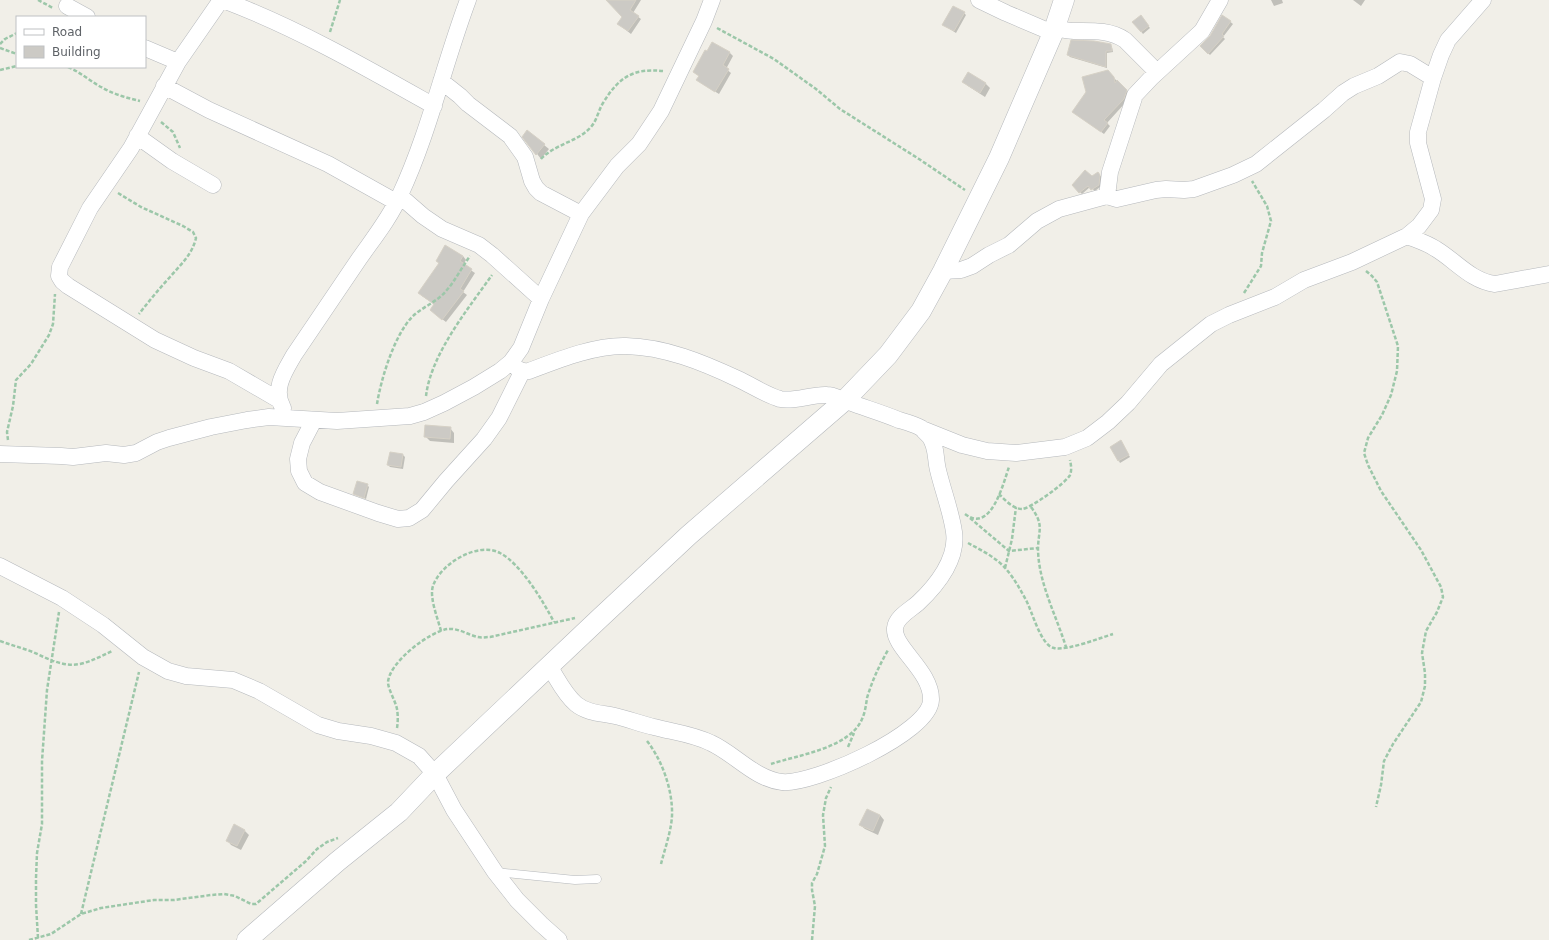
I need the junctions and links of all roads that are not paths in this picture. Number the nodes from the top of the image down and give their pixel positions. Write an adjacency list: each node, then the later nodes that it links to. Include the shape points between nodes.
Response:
1 (222, 0): 12 (street); 17 (street, via 260,14 326,46)
2 (468, 0): 15 (street)
3 (712, 0): 22 (street, via 661,111 639,144 617,166)
4 (979, 0): 10 (street, via 1006,14)
5 (1064, 0): 10 (street)
6 (1220, 0): 13 (street, via 1202,32)
7 (1483, 0): 14 (street, via 1448,40)
8 (61, 8): 9 (street)
9 (84, 16)
10 (1054, 31): 13 (street, via 1112,33 1125,40); 24 (street, via 999,158)
11 (146, 48): 12 (street)
12 (178, 62): 16 (street)
13 (1157, 72): 20 (street, via 1135,95 1110,172)
14 (1433, 78): 20 (street, via 1410,64 1400,62 1343,93 1256,164 1194,189 1156,190 1117,199); 23 (street, via 1418,132 1418,143 1433,199 1431,210 1419,226)
15 (441, 81): 17 (street); 22 (street, via 510,136 525,157 536,188)
16 (164, 86): 18 (street); 21 (street, via 209,110)
17 (434, 106): 21 (street)
18 (137, 136): 19 (street); 28 (street, via 90,208 60,267 59,276 62,281 130,325 176,350 229,371)
19 (213, 185)
20 (1107, 196): 24 (street, via 1059,209 1037,221 1008,245 972,266 961,270)
21 (398, 199): 26 (street, via 442,229 479,245); 28 (street, via 294,355 278,388)
22 (581, 214): 26 (street)
23 (1407, 236): 25 (street, via 1437,249 1478,280 1489,283); 32 (street, via 1352,262 1304,280 1275,297 1211,324 1161,364 1108,422 1087,438 1065,447 1016,453 987,451)
24 (943, 271): 29 (street, via 921,310 888,355)
25 (1549, 274)
26 (541, 299): 27 (street, via 521,348)
27 (517, 367): 29 (street, via 529,371 590,351 622,346 647,347 684,356 781,399 823,394 833,395); 31 (street, via 500,371 474,387 424,412 410,416); 31 (street, via 499,418 484,439 422,510 409,518 398,519 378,513 320,492 305,483 299,471 298,459 302,443)
28 (279, 400): 30 (street)
29 (844, 401): 32 (street); 35 (street, via 689,534)
30 (293, 419): 31 (street); 33 (street, via 270,417 211,427 169,438 136,453 124,455 106,453 73,457)
31 (314, 420)
32 (920, 428): 35 (street, via 929,435 935,448 955,536 954,548 937,582 894,626 896,637 928,685 931,701 927,712 890,741 840,768 785,782 769,779 711,743 685,734 595,713 577,705 565,692)
33 (5, 454)
34 (0, 566): 36 (street, via 62,598 143,657 168,671 186,676 233,680 289,707 318,725 396,743 419,756)
35 (549, 666): 36 (street)
36 (435, 774): 37 (street, via 454,810); 39 (street, via 399,812)
37 (494, 872): 38 (lane, via 575,880); 40 (street, via 517,900)
38 (597, 879)
39 (247, 940)
40 (559, 940)

